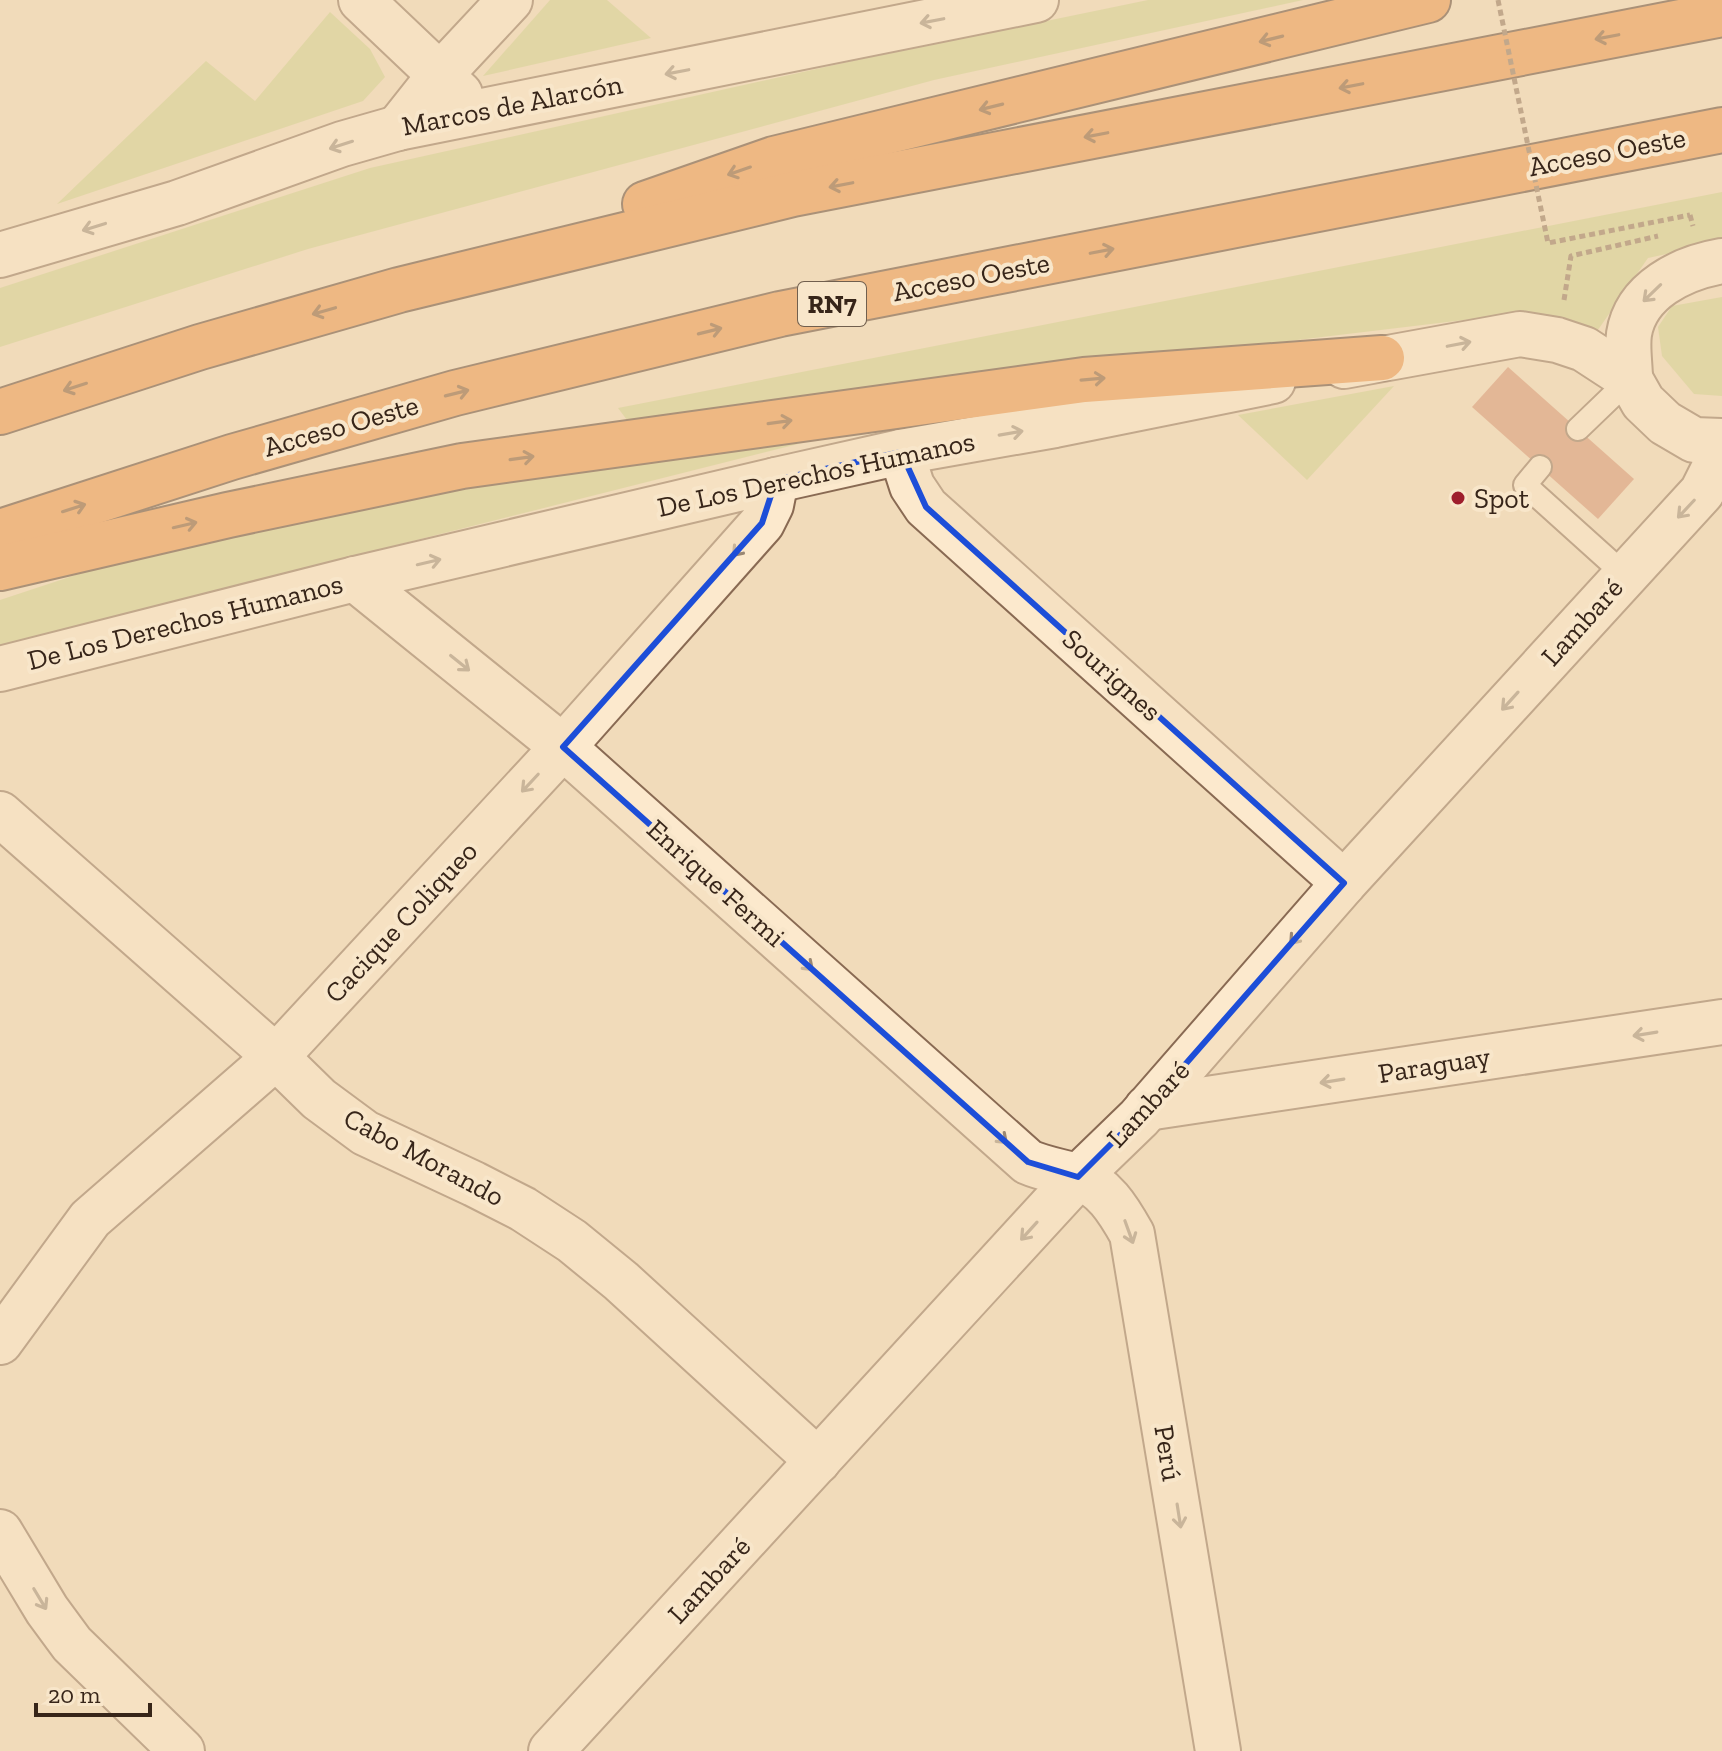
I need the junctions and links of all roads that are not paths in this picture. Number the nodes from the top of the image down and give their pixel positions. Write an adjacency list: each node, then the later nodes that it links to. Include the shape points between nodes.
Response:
1 (361, 0): 6 (street)
2 (510, 0): 6 (street)
3 (1036, 0): 7 (street, Marcos de Alarcón, one-way to 7)
4 (1428, 0): 12 (highway, one-way to 12, via 774,159)
5 (1722, 14): 12 (highway, one-way to 12, via 793,194)
6 (440, 75): 7 (street); 8 (street)
7 (479, 112): 8 (street, Marcos de Alarcón)
8 (398, 128): 10 (street, Marcos de Alarcón, one-way to 10, via 177,203)
9 (1722, 130): 21 (highway, Acceso Oeste / RN7, one-way to 9, via 455,393 780,314)
10 (0, 254)
11 (1722, 261): 14 (street, one-way to 14, via 1658,285 1640,305 1629,334)
12 (399, 290): 15 (highway, one-way to 15)
13 (1382, 358): 14 (street, De Los Derechos Humanos, one-way to 14, via 1520,334 1584,349); 18 (street, De Los Derechos Humanos, one-way to 13); 22 (highway, one-way to 13, via 462,466 1084,380)
14 (1630, 379): 16 (lane); 17 (street, De Los Derechos Humanos, via 1643,402 1665,423 1694,440)
15 (0, 412)
16 (1578, 429)
17 (1721, 441): 23 (street, Lambaré, one-way to 23, via 1702,492)
18 (901, 452): 20 (street, De Los Derechos Humanos); 28 (street, Sourignes, via 912,486 926,507)
19 (1540, 467): 23 (lane, via 1525,485)
20 (776, 480): 24 (street, De Los Derechos Humanos, one-way to 20); 26 (street, Cacique Coliqueo, one-way to 26, via 762,523)
21 (0, 532)
22 (0, 568)
23 (1625, 575): 28 (street, Lambaré, one-way to 28)
24 (355, 579): 25 (street, De Los Derechos Humanos); 26 (street, Enrique Fermi, one-way to 26)
25 (0, 669)
26 (563, 747): 30 (street, Cacique Coliqueo, one-way to 30); 32 (street, Enrique Fermi, one-way to 32, via 1028,1162)
27 (0, 814): 30 (street, Cabo Morando)
28 (1344, 883): 31 (street, Lambaré, one-way to 31)
29 (1722, 1022): 31 (street, Paraguay, one-way to 31)
30 (276, 1057): 33 (street, Cacique Coliqueo, via 90,1219); 34 (street, Cabo Morando, via 319,1099 365,1133 523,1209 572,1241)
31 (1147, 1108): 32 (street, Lambaré)
32 (1078, 1177): 34 (street, Lambaré, one-way to 34); 38 (street, Perú, one-way to 38, via 1116,1204 1132,1234)
33 (0, 1342)
34 (818, 1461): 37 (street, Lambaré)
35 (0, 1532): 36 (street, one-way to 36, via 72,1644)
36 (182, 1751)
37 (551, 1751)
38 (1218, 1751)

